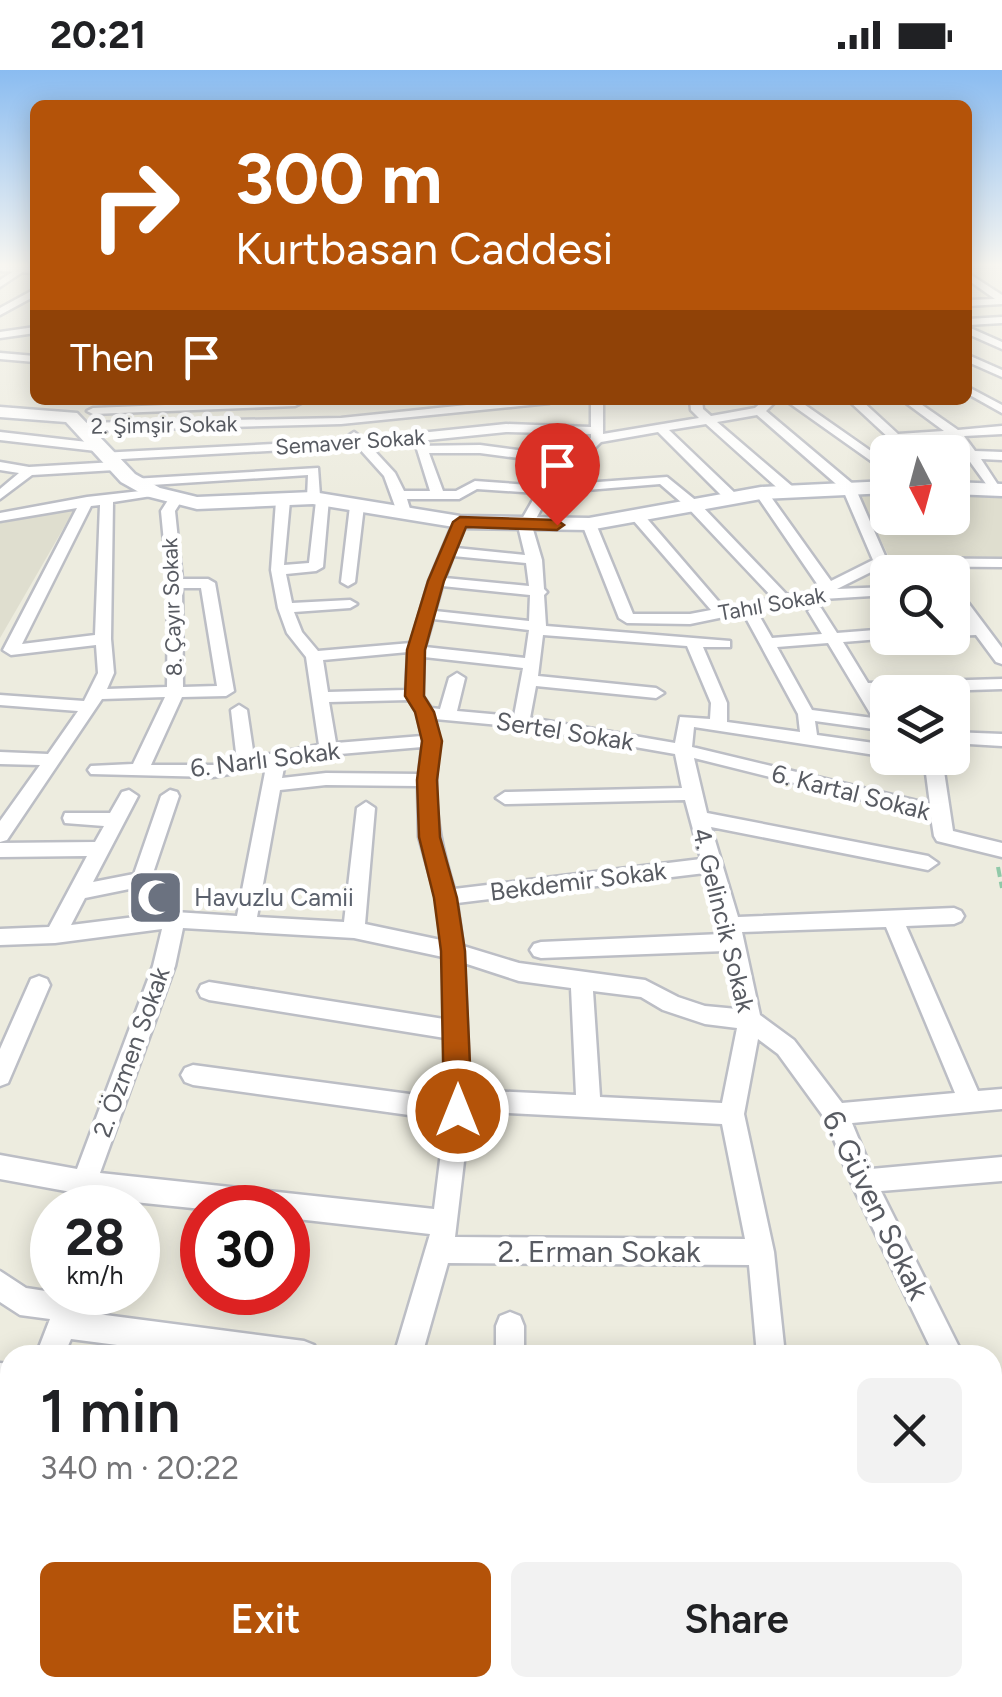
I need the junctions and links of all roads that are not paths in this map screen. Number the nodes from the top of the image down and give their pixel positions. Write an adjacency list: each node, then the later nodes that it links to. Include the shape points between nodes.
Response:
1 (0, 356): 2 (street)
2 (30, 359)
3 (972, 360): 4 (street)
4 (1002, 374)
5 (972, 392): 16 (street)
6 (115, 405): 17 (street)
7 (214, 405): 17 (street)
8 (296, 405): 23 (street)
9 (597, 405): 27 (street)
10 (697, 405): 20 (street)
11 (766, 405): 18 (street)
12 (798, 405): 36 (street)
13 (859, 405): 28 (street)
14 (915, 405): 26 (street)
15 (426, 406): 21 (street, 2. Şimşir Sokak)
16 (1002, 410)
17 (93, 411): 22 (street)
18 (759, 411): 20 (street, Semaver Sokak); 46 (street)
19 (0, 412): 22 (main road)
20 (710, 420): 24 (street, Semaver Sokak); 49 (street)
21 (340, 421): 23 (street, 2. Şimşir Sokak); 31 (street)
22 (74, 422): 23 (street, 2. Şimşir Sokak); 38 (main road)
23 (300, 422): 32 (street)
24 (662, 430): 27 (street, Semaver Sokak); 55 (street)
25 (1002, 430): 26 (street)
26 (954, 433): 29 (street); 37 (street)
27 (597, 435): 31 (street, Semaver Sokak, via 506,428); 41 (street)
28 (892, 435)
29 (946, 435)
30 (0, 436): 38 (street)
31 (359, 442): 32 (street, Semaver Sokak); 34 (street)
32 (306, 446): 38 (street, Semaver Sokak)
33 (422, 449): 34 (street); 41 (street, via 480,448); 53 (street)
34 (371, 454): 60 (street, via 387,466)
35 (870, 454): 36 (street)
36 (867, 455): 40 (street)
37 (972, 455): 39 (street); 50 (street)
38 (105, 456): 43 (street); 44 (main road)
39 (1002, 456)
40 (870, 457)
41 (572, 461): 48 (street)
42 (0, 466): 43 (street)
43 (29, 471): 52 (street)
44 (144, 487): 54 (street); 56 (street, via 314,471); 57 (main road)
45 (870, 487): 46 (main road)
46 (849, 488): 49 (main road); 69 (street)
47 (970, 489): 50 (main road)
48 (544, 490): 53 (street, via 475,484 458,495); 62 (street, via 662,480); 67 (street)
49 (788, 490): 51 (main road)
50 (1000, 490)
51 (761, 493): 55 (main road); 78 (street)
52 (0, 495)
53 (438, 495): 60 (street)
54 (108, 498): 59 (street); 93 (street)
55 (732, 498): 62 (main road)
56 (318, 499): 58 (main road); 61 (main road); 74 (street, via 316,567)
57 (175, 500): 58 (main road); 77 (street, 8. Çayır Sokak, via 168,511)
58 (283, 501): 74 (street)
59 (87, 502): 63 (street); 93 (street, via 11,650)
60 (402, 505): 61 (main road); 65 (main road)
61 (357, 506): 76 (street)
62 (694, 506): 64 (main road); 81 (street)
63 (0, 517)
64 (638, 517): 66 (main road); 84 (street)
65 (460, 522): 67 (main road); 68 (street)
66 (588, 524): 67 (main road); 84 (street, Tahıl Sokak, via 628,618)
67 (525, 526): 70 (street)
68 (448, 552): 70 (street); 75 (street)
69 (878, 555)
70 (534, 560): 80 (street)
71 (1002, 563): 72 (street)
72 (970, 566)
73 (870, 568): 78 (street)
74 (278, 570): 83 (street)
75 (436, 581): 80 (street); 87 (street)
76 (348, 582)
77 (175, 584): 105 (street, 8. Çayır Sokak); 105 (street, via 208,583 226,691)
78 (830, 590): 79 (street, Tahıl Sokak); 81 (street, Tahıl Sokak)
79 (870, 591)
80 (540, 592): 89 (street)
81 (782, 600): 84 (street, Tahıl Sokak)
82 (350, 604): 83 (street)
83 (285, 608): 98 (street)
84 (721, 612)
85 (816, 612): 91 (street)
86 (970, 612): 92 (street)
87 (426, 614): 89 (street); 97 (street)
88 (755, 620): 94 (street)
89 (539, 629): 95 (street); 100 (street)
90 (870, 635): 91 (street)
91 (833, 636): 94 (street); 103 (street)
92 (991, 636): 99 (street)
93 (103, 639): 109 (street, via 106,674)
94 (768, 643): 112 (street)
95 (694, 644): 96 (street); 114 (street, via 719,704)
96 (724, 644)
97 (417, 649): 98 (street); 100 (street); 110 (street)
98 (314, 656): 106 (street)
99 (1002, 659)
100 (530, 672): 104 (street); 113 (street)
101 (456, 678): 110 (street)
102 (1002, 684): 103 (street)
103 (864, 688): 107 (street)
104 (656, 693)
105 (176, 694): 109 (street); 127 (street, 8. Çayır Sokak)
106 (320, 696): 110 (street, Sertel Sokak); 121 (street)
107 (870, 698)
108 (0, 700): 109 (street)
109 (93, 701): 125 (street)
110 (428, 708): 113 (street, Sertel Sokak); 119 (street)
111 (238, 710): 126 (street)
112 (806, 714): 115 (street); 116 (street)
113 (521, 722): 122 (street, Sertel Sokak)
114 (718, 723): 116 (street); 122 (street, 4. Gelincik Sokak, via 686,721)
115 (870, 723)
116 (809, 738): 120 (street)
117 (970, 739): 118 (street)
118 (1002, 740)
119 (432, 741): 121 (street, 6. Narlı Sokak); 130 (street)
120 (870, 748)
121 (328, 749): 123 (street, 6. Narlı Sokak)
122 (683, 750): 132 (street, 4. Gelincik Sokak); 137 (street, 6. Kartal Sokak)
123 (277, 757): 126 (street, 6. Narlı Sokak); 131 (street)
124 (0, 758): 125 (street)
125 (52, 760): 138 (street)
126 (246, 763): 127 (street, 6. Narlı Sokak, via 213,771)
127 (140, 769): 128 (street, 6. Narlı Sokak)
128 (97, 770)
129 (933, 775): 137 (street)
130 (427, 780): 131 (street); 149 (street, via 430,837)
131 (272, 785): 153 (street)
132 (692, 794): 135 (street); 140 (street, 4. Gelincik Sokak)
133 (129, 796): 141 (street)
134 (170, 796): 148 (street, via 142,880)
135 (506, 798)
136 (366, 808): 154 (street)
137 (940, 813): 145 (street, 6. Kartal Sokak, via 944,836)
138 (6, 816): 142 (street)
139 (72, 818): 141 (street)
140 (698, 818): 146 (street); 147 (street, 4. Gelincik Sokak)
141 (115, 820): 143 (street)
142 (0, 835)
143 (99, 849): 144 (street); 148 (street)
144 (0, 850)
145 (1002, 850)
146 (928, 863)
147 (710, 865): 149 (street, Bekdemir Sokak); 155 (street, 4. Gelincik Sokak)
148 (77, 892): 156 (street)
149 (446, 898): 159 (street)
150 (954, 916): 151 (street)
151 (892, 917): 155 (street); 168 (street)
152 (175, 920): 153 (street); 156 (street); 176 (street, 2. Özmen Sokak)
153 (246, 922): 154 (street)
154 (354, 930): 159 (street)
155 (732, 934): 158 (street); 163 (street, 4. Gelincik Sokak)
156 (55, 935): 157 (street)
157 (0, 937)
158 (540, 950)
159 (453, 951): 160 (street, via 519,972); 164 (street)
160 (580, 978): 163 (street, via 645,989 705,1015); 170 (street)
161 (39, 985): 166 (street)
162 (209, 991): 164 (street)
163 (750, 1020): 171 (street, 4. Gelincik Sokak); 172 (street, 6. Güven Sokak, via 786,1048)
164 (456, 1030): 169 (street)
165 (193, 1074): 169 (street)
166 (0, 1076)
167 (1002, 1099): 168 (street)
168 (971, 1102): 172 (street)
169 (459, 1106): 170 (street); 179 (street)
170 (589, 1106): 171 (street)
171 (732, 1114): 181 (street, 4. Gelincik Sokak)
172 (836, 1114): 175 (street, 6. Güven Sokak)
173 (0, 1167): 176 (street)
174 (1002, 1168): 175 (street)
175 (863, 1181): 190 (street, 6. Güven Sokak)
176 (84, 1182): 177 (street)
177 (89, 1185)
178 (160, 1202): 179 (street)
179 (446, 1223): 180 (street)
180 (437, 1250): 181 (street, 2. Erman Sokak); 188 (street)
181 (761, 1252): 189 (street, 4. Gelincik Sokak)
182 (0, 1284): 183 (street)
183 (30, 1302)
184 (66, 1315): 186 (street)
185 (104, 1315): 187 (street)
186 (54, 1345)
187 (254, 1345)
188 (411, 1345)
189 (770, 1345)
190 (944, 1345)

